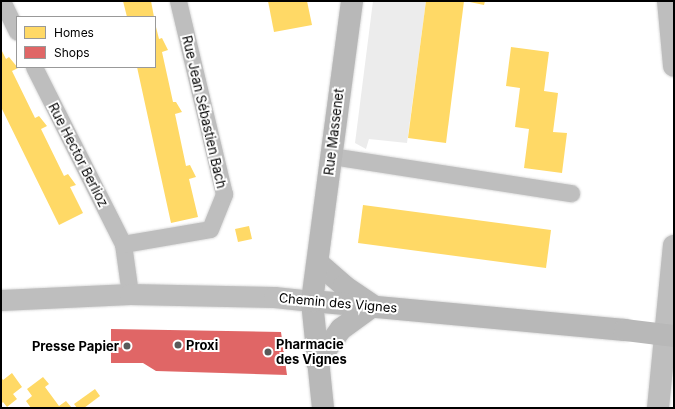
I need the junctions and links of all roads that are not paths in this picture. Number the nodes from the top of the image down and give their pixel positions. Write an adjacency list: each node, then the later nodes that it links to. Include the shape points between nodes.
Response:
1 (2, 1): 5 (street)
2 (178, 1): 10 (street, Rue Jean Sébastien Bach, via 224,194 210,229)
3 (352, 1): 8 (main road, Rue Massenet)
4 (668, 1): 6 (main road)
5 (16, 30)
6 (674, 66)
7 (35, 68): 10 (street, Rue Hector Berlioz)
8 (331, 156): 9 (street); 12 (main road, Rue Massenet)
9 (571, 193)
10 (123, 244): 13 (street, Rue Hector Berlioz)
11 (674, 246): 20 (main road)
12 (318, 263): 15 (main road, Rue Massenet); 16 (main road, via 344,286)
13 (130, 294): 14 (street, Chemin des Vignes); 15 (street, Chemin des Vignes, via 274,297)
14 (1, 300)
15 (312, 301): 16 (main road, Chemin des Vignes); 18 (main road, Rue Massenet)
16 (373, 306): 17 (main road, Chemin des Vignes, bridge); 18 (main road, via 341,329)
17 (674, 336)
18 (317, 362): 19 (main road, Rue Massenet)
19 (324, 408)
20 (658, 408)

